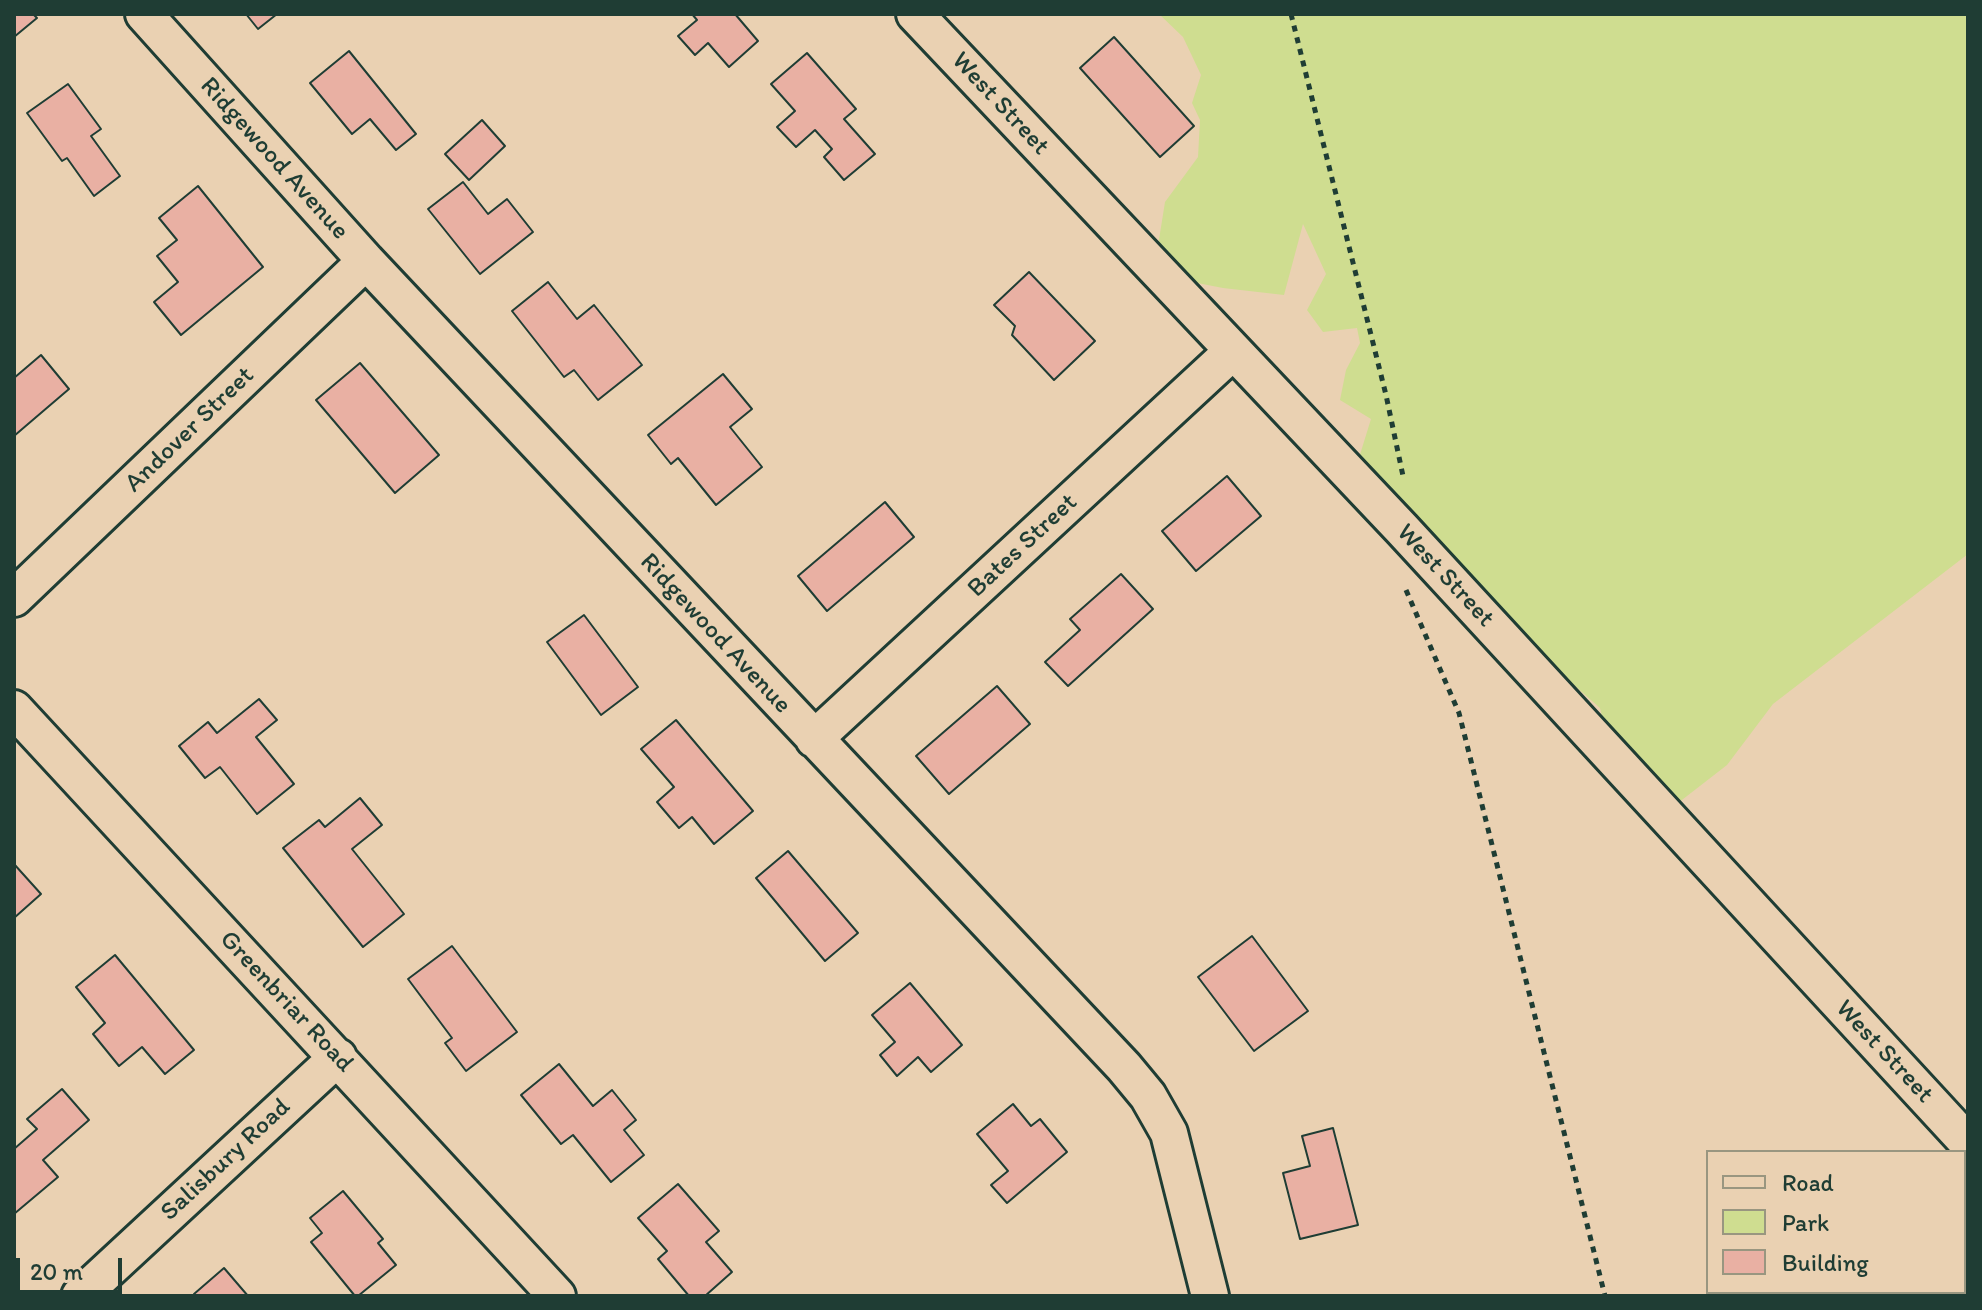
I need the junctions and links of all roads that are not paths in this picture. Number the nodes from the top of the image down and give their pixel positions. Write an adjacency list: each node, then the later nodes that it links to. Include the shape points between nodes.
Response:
1 (144, 14): 3 (street, Ridgewood Avenue)
2 (915, 14): 4 (street, West Street)
3 (366, 261): 5 (street, Andover Street); 7 (street, Ridgewood Avenue)
4 (1232, 352): 7 (street, Bates Street); 9 (street, West Street)
5 (14, 598)
6 (14, 709): 8 (street, Greenbriar Road)
7 (814, 739): 12 (street, Ridgewood Avenue, via 1148,1096 1169,1133)
8 (338, 1057): 10 (street, Salisbury Road); 11 (street, Greenbriar Road)
9 (1968, 1143)
10 (80, 1296)
11 (557, 1296)
12 (1210, 1296)

